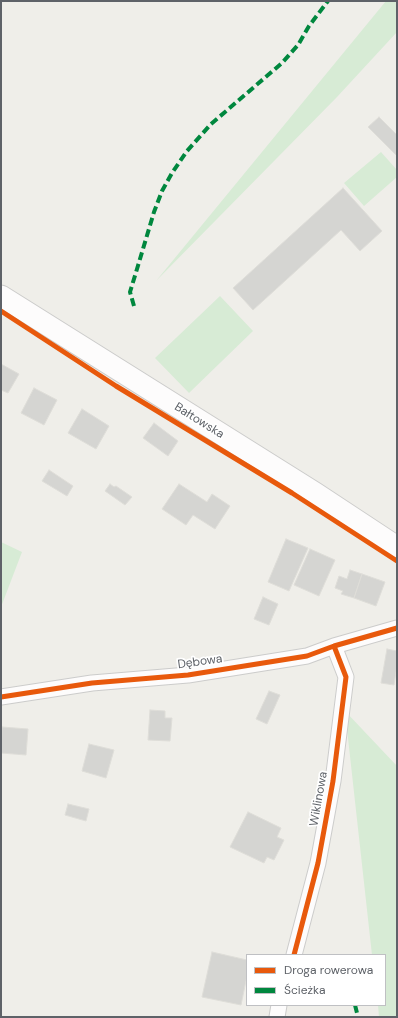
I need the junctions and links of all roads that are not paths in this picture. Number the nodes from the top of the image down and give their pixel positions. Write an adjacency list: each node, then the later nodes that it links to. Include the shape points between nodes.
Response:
1 (1, 296): 2 (main road, Bałtowska)
2 (397, 547)
3 (397, 628): 4 (street, Dębowa)
4 (334, 646): 5 (street, Dębowa, via 307,656 195,674 92,683); 6 (street, Wiklinowa, via 346,677 333,781 318,863)
5 (1, 697)
6 (294, 954)
7 (280, 1006): 8 (street)
8 (277, 1017)

